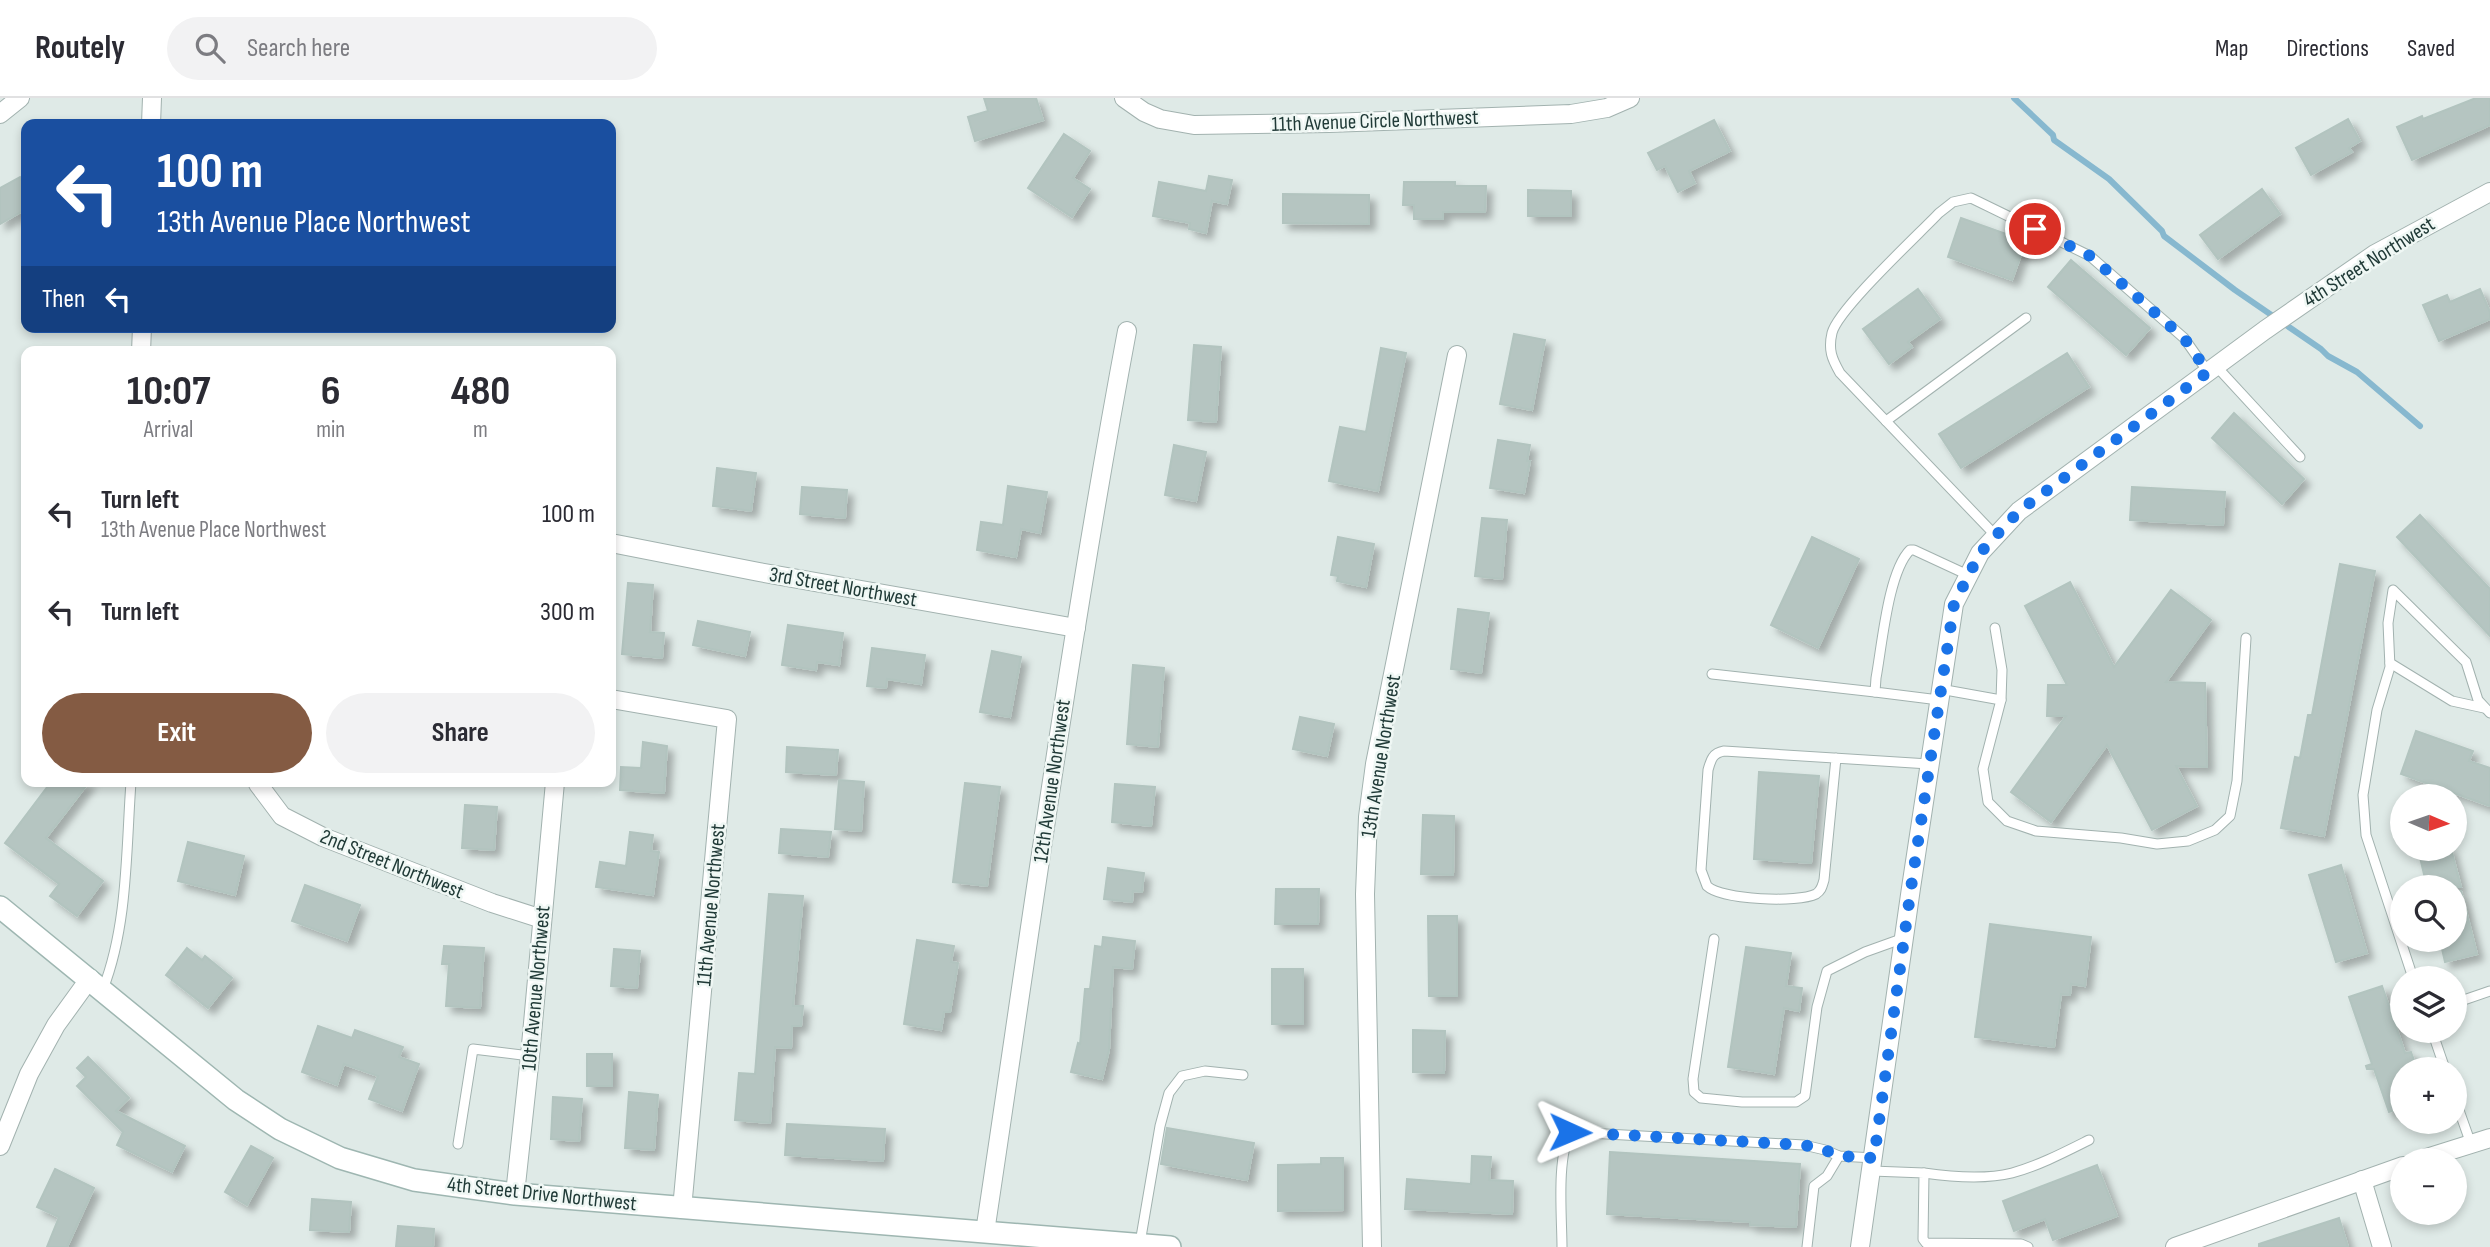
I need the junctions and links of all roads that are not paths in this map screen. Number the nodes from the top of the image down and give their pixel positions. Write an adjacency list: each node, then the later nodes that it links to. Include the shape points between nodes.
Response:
1 (20, 98): 5 (street)
2 (152, 98): 6 (street)
3 (1124, 98): 4 (street, 11th Avenue Circle Northwest, via 1160,119 1194,125 1571,114 1607,108)
4 (1630, 98)
5 (0, 114)
6 (150, 119)
7 (2490, 192): 11 (street, 4th Street Northwest, via 2375,254)
8 (2026, 318): 12 (lane)
9 (1126, 331): 17 (street, 12th Avenue Northwest)
10 (1457, 355): 59 (street, 13th Avenue Northwest, via 1368,817 1365,894)
11 (2212, 369): 12 (lane, via 2184,338 2090,256 1971,198 1953,202 1939,213 1846,309 1832,330 1829,353 1840,373); 13 (lane); 14 (street, 4th Street Northwest, via 2019,511)
12 (1886, 421): 14 (lane)
13 (2300, 457)
14 (1995, 535): 16 (street, 4th Street Northwest)
15 (616, 543): 17 (street, 3rd Street Northwest)
16 (1968, 575): 22 (lane, via 1914,550 1905,555 1894,583); 23 (street, 4th Street Northwest, via 1954,604)
17 (1076, 628): 56 (street, 12th Avenue Northwest)
18 (1995, 628): 25 (lane)
19 (2246, 638): 25 (lane, via 2230,816 2215,830 2188,841 2157,844 2036,831 2007,821 1988,802 1983,769)
20 (2390, 663): 26 (lane, via 2452,701); 26 (lane, via 2388,623 2393,590 2466,662 2478,701); 36 (lane, via 2363,795 2366,835)
21 (1712, 674): 22 (lane)
22 (1875, 692): 23 (lane)
23 (1939, 694): 25 (lane); 28 (street, 4th Street Northwest)
24 (616, 700): 55 (street, 11th Avenue Northwest, via 727,719)
25 (2001, 700)
26 (2488, 711)
27 (1836, 758): 27 (lane, via 1724,751 1712,756 1702,870 1707,886 1747,897 1794,898 1821,890); 28 (lane)
28 (1929, 764): 34 (street, 4th Street Northwest)
29 (131, 787): 37 (lane, via 114,961)
30 (260, 787): 33 (street, 2nd Street Northwest, via 282,816 323,837)
31 (555, 787): 33 (street, 10th Avenue Northwest)
32 (0, 907): 37 (main road, 4th Street Drive Northwest)
33 (542, 919): 40 (street, 10th Avenue Northwest)
34 (1904, 938): 35 (lane, via 1827,971 1817,1007 1805,1096 1796,1102 1742,1102 1702,1098 1694,1092); 50 (street, 4th Street Northwest)
35 (1714, 939)
36 (2409, 966)
37 (96, 984): 47 (street, via 56,1025 29,1074); 54 (main road, 4th Street Drive Northwest, via 236,1100 316,1147 414,1180)
38 (2490, 991): 39 (lane)
39 (2467, 999)
40 (530, 1056): 45 (lane, via 473,1049); 54 (street, 10th Avenue Northwest)
41 (1243, 1075): 57 (lane, via 1205,1071 1182,1076 1169,1093)
42 (2467, 1133): 46 (lane)
43 (2490, 1138): 46 (street)
44 (2089, 1140): 52 (lane, via 2012,1173 1972,1177)
45 (458, 1144)
46 (2471, 1144): 48 (street)
47 (0, 1146)
48 (2458, 1148)
49 (1839, 1156): 50 (lane); 60 (lane, via 1804,1145 1570,1132 1562,1173); 61 (lane, via 1815,1186)
50 (1873, 1165): 52 (lane); 62 (street, 4th Street Northwest)
51 (2390, 1170): 53 (street)
52 (1924, 1173): 63 (lane, via 1926,1243)
53 (2362, 1180): 64 (street); 65 (street)
54 (515, 1194): 55 (main road, 4th Street Drive Northwest)
55 (682, 1209): 56 (main road, 4th Street Drive Northwest)
56 (985, 1232): 57 (main road, 4th Street Drive Northwest)
57 (1139, 1245): 58 (main road, 4th Street Drive Northwest)
58 (1170, 1247)
59 (1372, 1247)
60 (1562, 1247)
61 (1807, 1247)
62 (1860, 1247)
63 (2028, 1247)
64 (2175, 1247)
65 (2382, 1247)

